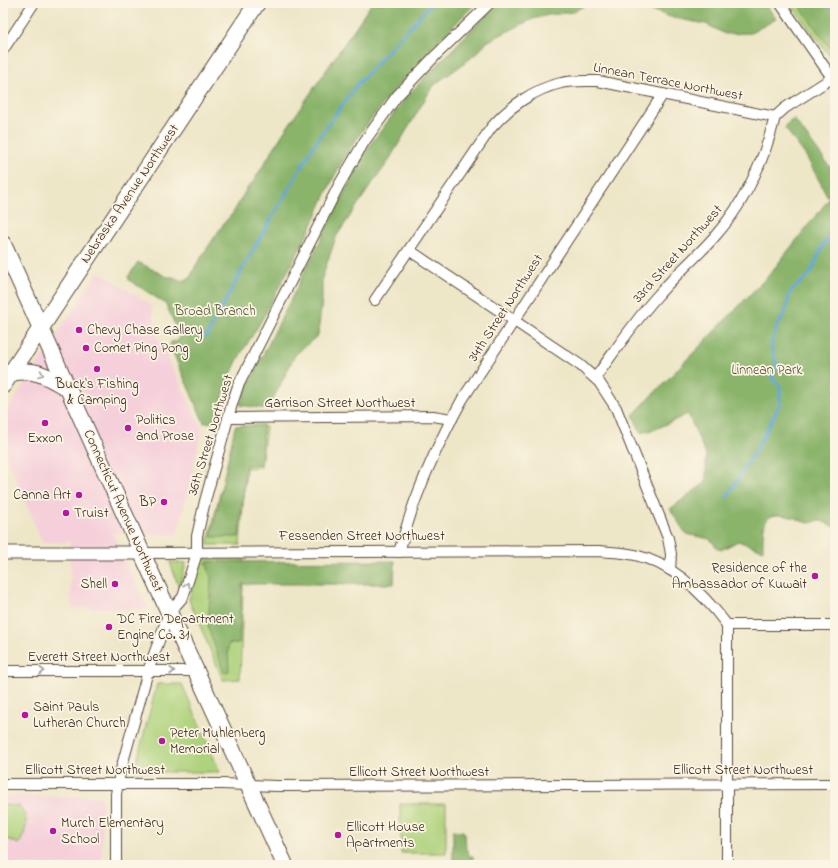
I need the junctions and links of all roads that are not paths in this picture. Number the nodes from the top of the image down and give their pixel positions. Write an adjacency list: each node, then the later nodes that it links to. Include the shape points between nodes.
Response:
1 (34, 3): 5 (street)
2 (257, 3): 13 (main road, Nebraska Avenue Northwest)
3 (490, 3): 17 (street, 36th Street Northwest, via 397,96 355,156 242,378)
4 (780, 3): 6 (street)
5 (3, 50)
6 (834, 80): 8 (street, via 785,108)
7 (663, 94): 8 (street, Linnean Terrace Northwest); 10 (street, Linnean Terrace Northwest, via 586,81 552,85 525,98 503,115 487,132); 12 (street, 34th Street Northwest)
8 (775, 117): 14 (street, 33rd Street Northwest, via 760,167 736,211 648,306)
9 (3, 244): 13 (main road, Connecticut Avenue Northwest)
10 (409, 250): 11 (street, Linnean Terrace Northwest); 12 (street)
11 (375, 300)
12 (515, 320): 14 (street); 18 (street, 34th Street Northwest)
13 (41, 328): 15 (main road, Nebraska Avenue Northwest); 16 (main road, Connecticut Avenue Northwest)
14 (595, 378): 23 (street, via 617,412 668,538)
15 (7, 379): 16 (main road, one-way to 16, via 29,371 37,372)
16 (69, 389): 21 (main road, Connecticut Avenue Northwest)
17 (228, 418): 18 (street, Garrison Street Northwest, via 433,416); 22 (street, 36th Street Northwest, via 205,501 197,536)
18 (452, 419): 19 (street, 34th Street Northwest, via 421,486)
19 (399, 552): 22 (street, Fessenden Street Northwest); 23 (street, Fessenden Street Northwest, via 598,550 652,560)
20 (3, 553): 21 (street, Fessenden Street Northwest)
21 (142, 553): 22 (street, Fessenden Street Northwest); 24 (main road, Connecticut Avenue Northwest)
22 (197, 553): 24 (street, 36th Street Northwest, one-way to 22, via 183,597)
23 (670, 570): 26 (street, Fessenden Street Northwest, via 706,601)
24 (169, 613): 27 (street, 36th Street Northwest); 28 (main road, Connecticut Avenue Northwest)
25 (835, 624): 26 (street)
26 (727, 625): 31 (street)
27 (148, 671): 28 (street, Everett Street Northwest, one-way to 28); 29 (street, Everett Street Northwest, one-way to 27); 33 (street, 36th Street Northwest)
28 (196, 671): 34 (main road, Connecticut Avenue Northwest)
29 (3, 672)
30 (3, 784): 33 (street, Ellicott Street Northwest)
31 (727, 784): 32 (street, Ellicott Street Northwest); 34 (street, Ellicott Street Northwest); 37 (street)
32 (835, 784)
33 (117, 785): 34 (street, Ellicott Street Northwest); 35 (street, 36th Street Northwest)
34 (248, 785): 36 (main road, Connecticut Avenue Northwest)
35 (116, 865)
36 (285, 865)
37 (727, 865)

